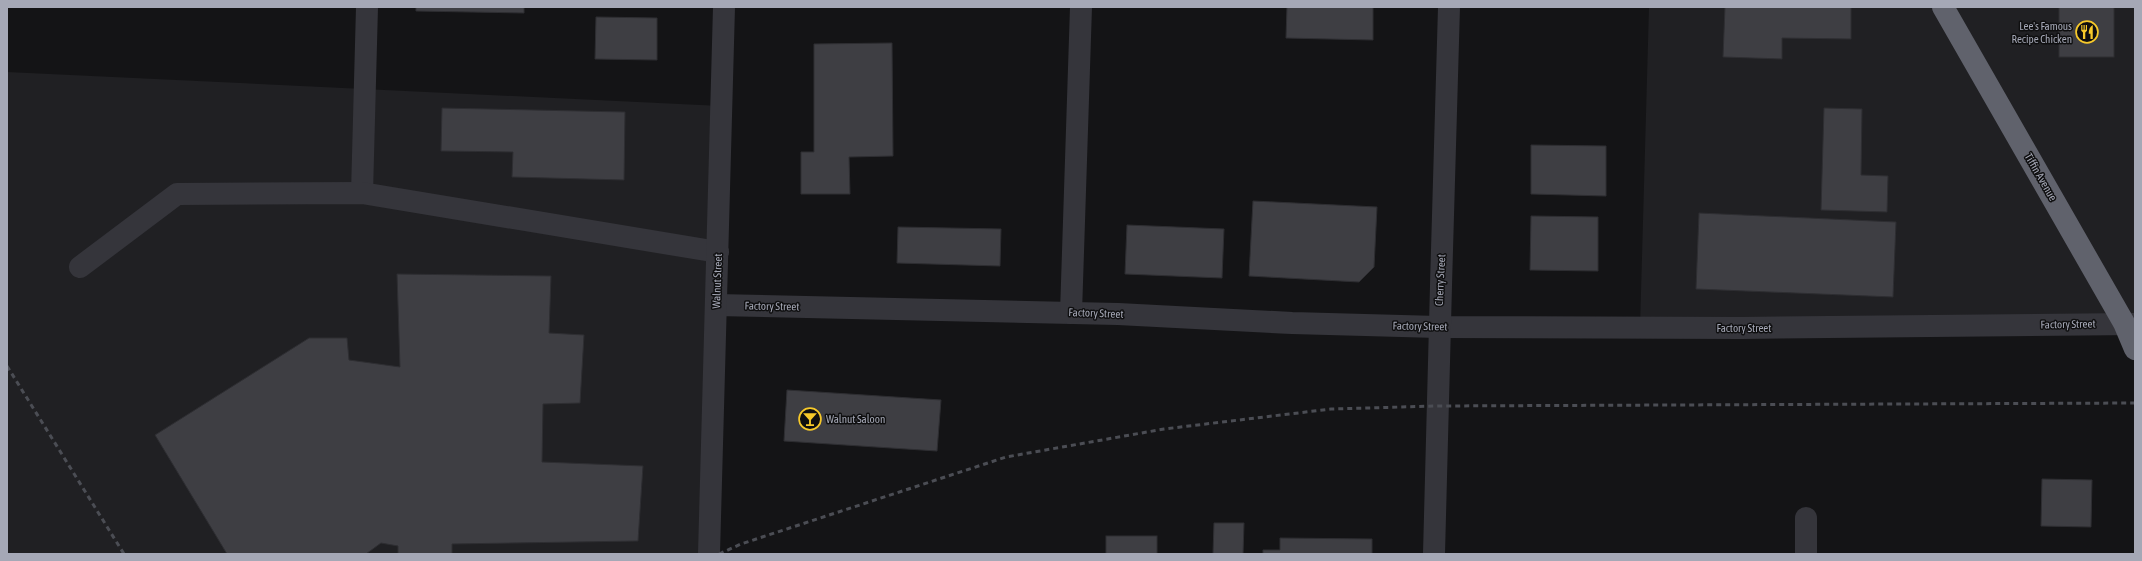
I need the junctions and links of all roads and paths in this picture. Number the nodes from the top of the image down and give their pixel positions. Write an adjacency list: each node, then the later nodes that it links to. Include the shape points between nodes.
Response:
1 (367, 7): 6 (street)
2 (724, 7): 7 (street, Walnut Street)
3 (1081, 7): 10 (street)
4 (1449, 7): 12 (street, Cherry Street)
5 (1943, 7): 11 (highway, Tiffin Avenue)
6 (362, 193): 7 (street); 8 (street, via 177,194)
7 (718, 252): 9 (street, Walnut Street)
8 (80, 267)
9 (716, 305): 10 (street, Factory Street); 15 (street, Walnut Street)
10 (1071, 313): 12 (street, Factory Street)
11 (2130, 324): 12 (street, Factory Street, via 1741,328); 13 (highway, Tiffin Avenue)
12 (1438, 327): 16 (street, Cherry Street)
13 (2135, 349)
14 (1806, 518): 17 (street)
15 (709, 554)
16 (1434, 554)
17 (1806, 554)

